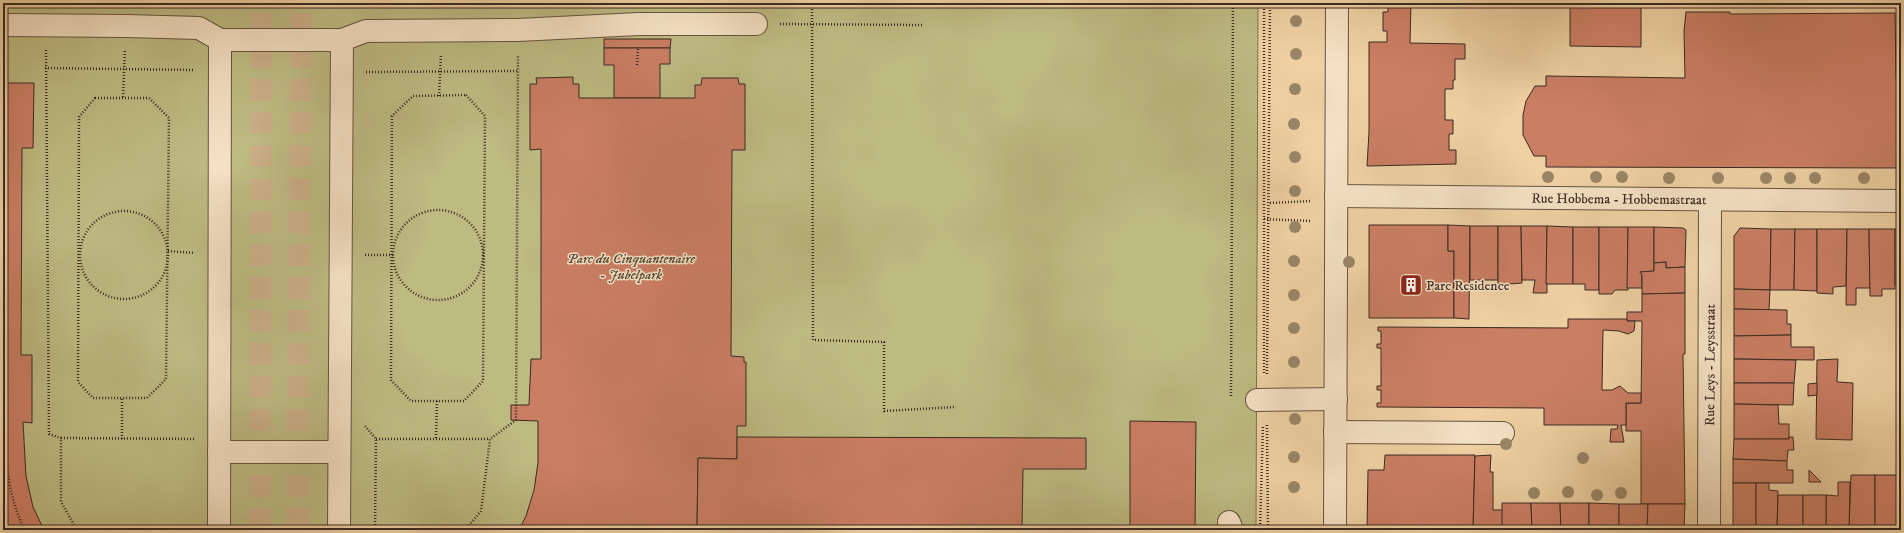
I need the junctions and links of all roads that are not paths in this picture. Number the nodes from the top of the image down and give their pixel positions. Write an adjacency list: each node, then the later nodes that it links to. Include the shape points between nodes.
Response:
1 (1337, 3): 6 (street)
2 (756, 24): 5 (street, via 638,24 518,30 366,31)
3 (3, 25): 4 (street, via 199,28)
4 (220, 40): 5 (street); 13 (street)
5 (342, 40): 14 (street)
6 (1336, 196): 7 (street, Rue Hobbema - Hobbemastraat); 9 (street)
7 (1710, 200): 8 (street, Rue Hobbema - Hobbemastraat); 18 (street, Rue Leys - Leysstraat)
8 (1901, 201)
9 (1336, 399): 10 (street); 11 (street)
10 (1263, 400)
11 (1335, 432): 12 (street); 17 (street)
12 (1503, 433)
13 (219, 452): 14 (street); 15 (street)
14 (339, 452): 16 (street)
15 (219, 530)
16 (339, 530)
17 (1334, 530)
18 (1709, 530)

